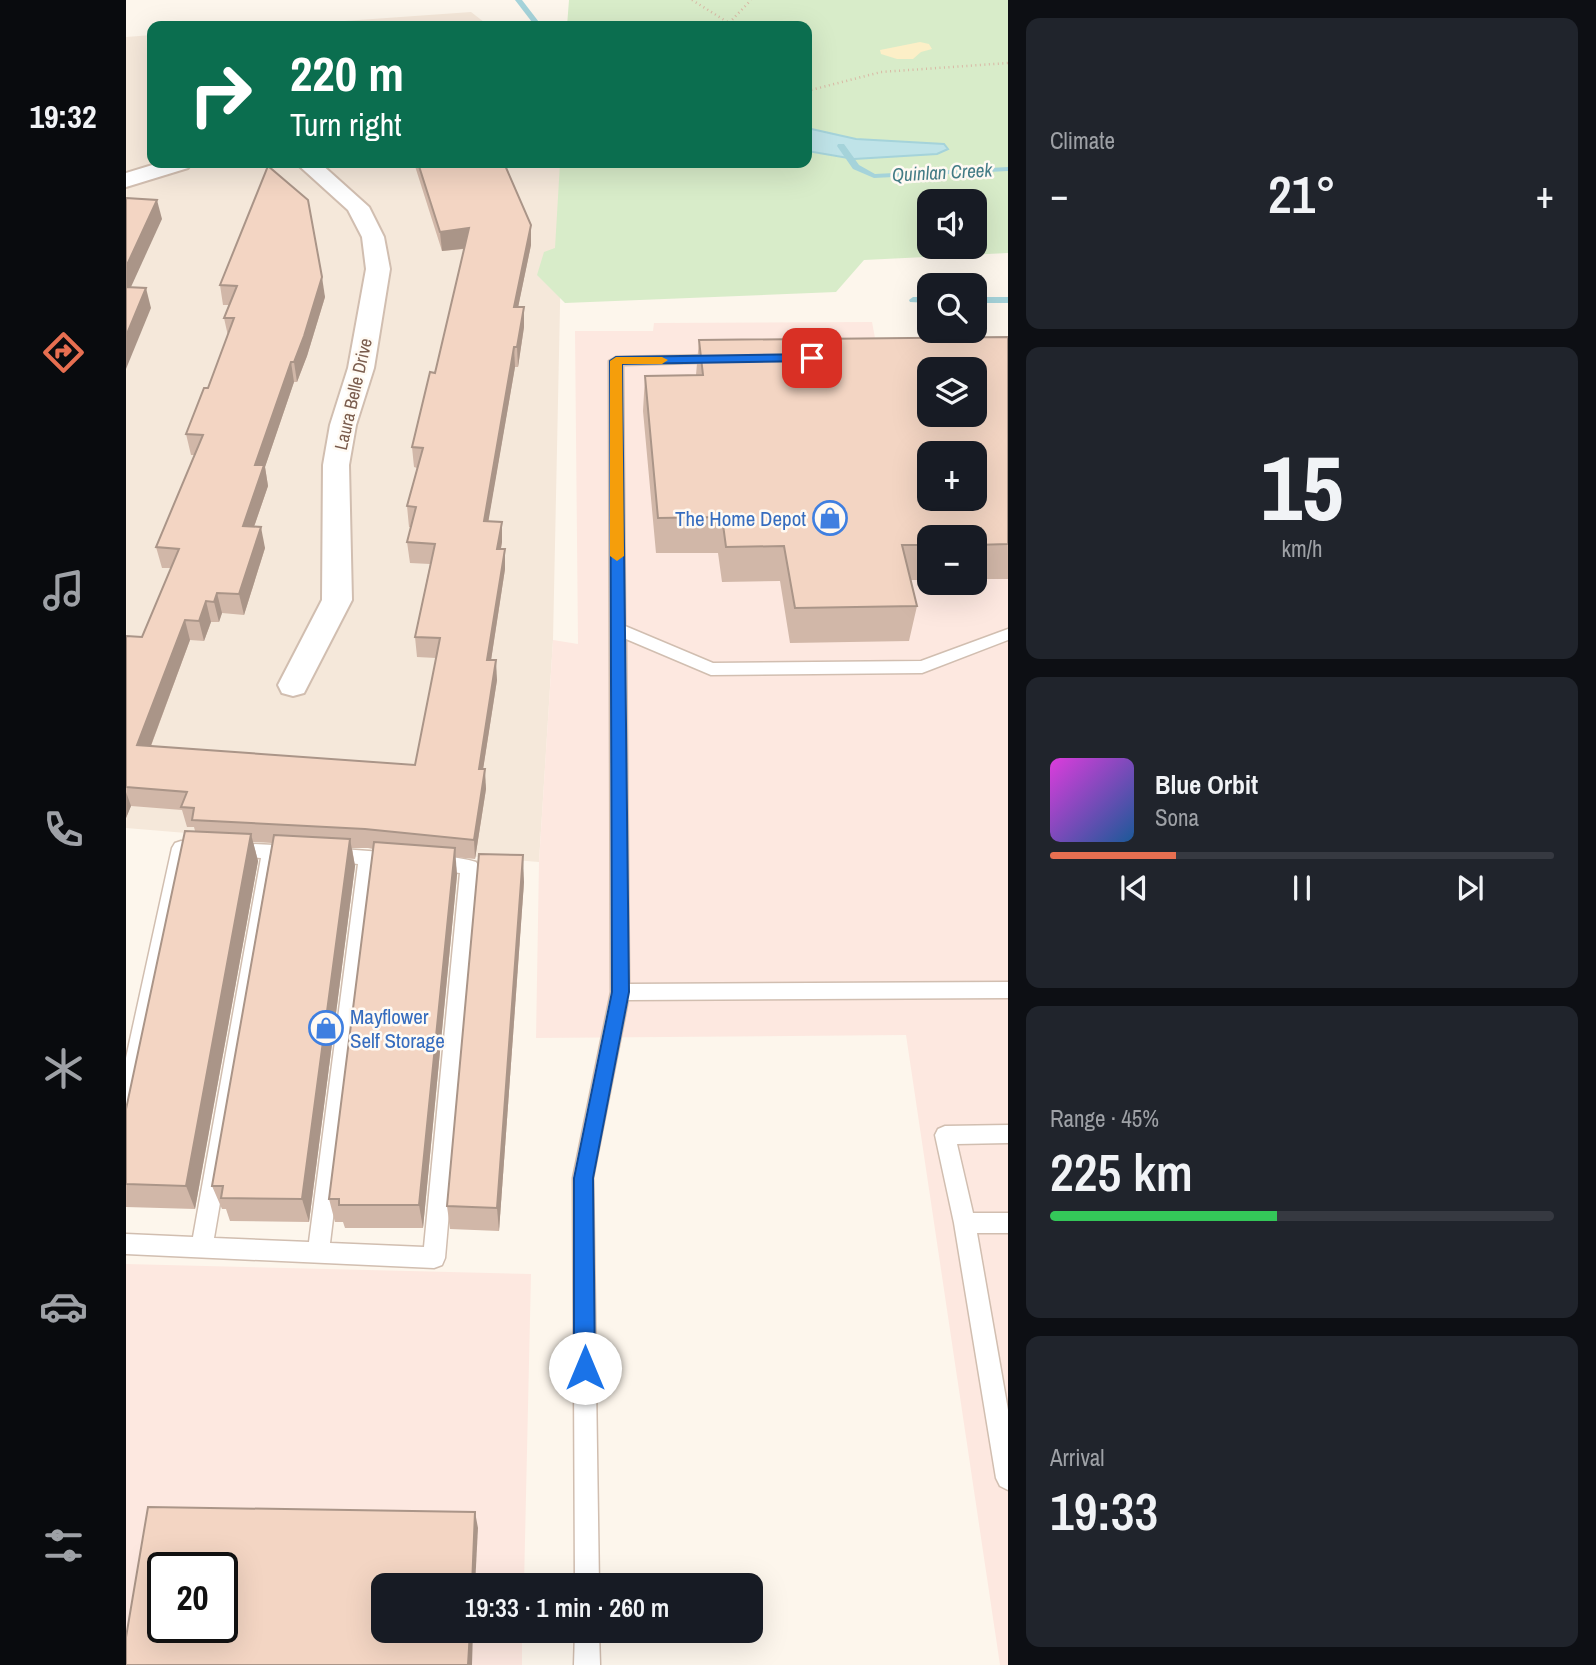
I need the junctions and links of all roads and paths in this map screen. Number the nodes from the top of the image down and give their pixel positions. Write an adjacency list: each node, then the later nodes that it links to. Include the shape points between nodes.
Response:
1 (692, 0): 3 (path)
2 (751, 0): 4 (path)
3 (724, 21)
4 (731, 21)
5 (1008, 63): 6 (path, via 861,73)
6 (812, 89)
7 (164, 168): 9 (street)
8 (313, 168): 13 (street, Laura Belle Drive, via 358,207 373,237 378,269 361,369 343,425 337,465 337,600)
9 (126, 180)
10 (742, 359): 11 (lane, via 616,361)
11 (618, 629): 12 (lane, via 711,669 922,667); 17 (lane)
12 (1008, 634)
13 (293, 685)
14 (271, 852): 15 (lane); 18 (lane, via 181,848); 23 (lane)
15 (368, 858): 24 (lane); 24 (lane, via 470,867 434,1258)
16 (1008, 990): 17 (lane)
17 (620, 992): 26 (lane, via 583,1178)
18 (126, 1103)
19 (1008, 1133): 20 (lane, via 945,1135)
20 (965, 1223): 21 (lane); 25 (lane)
21 (1008, 1223)
22 (126, 1244): 23 (lane)
23 (202, 1247): 24 (lane)
24 (318, 1253)
25 (1008, 1478)
26 (587, 1573)
27 (587, 1643): 28 (lane)
28 (587, 1665)

